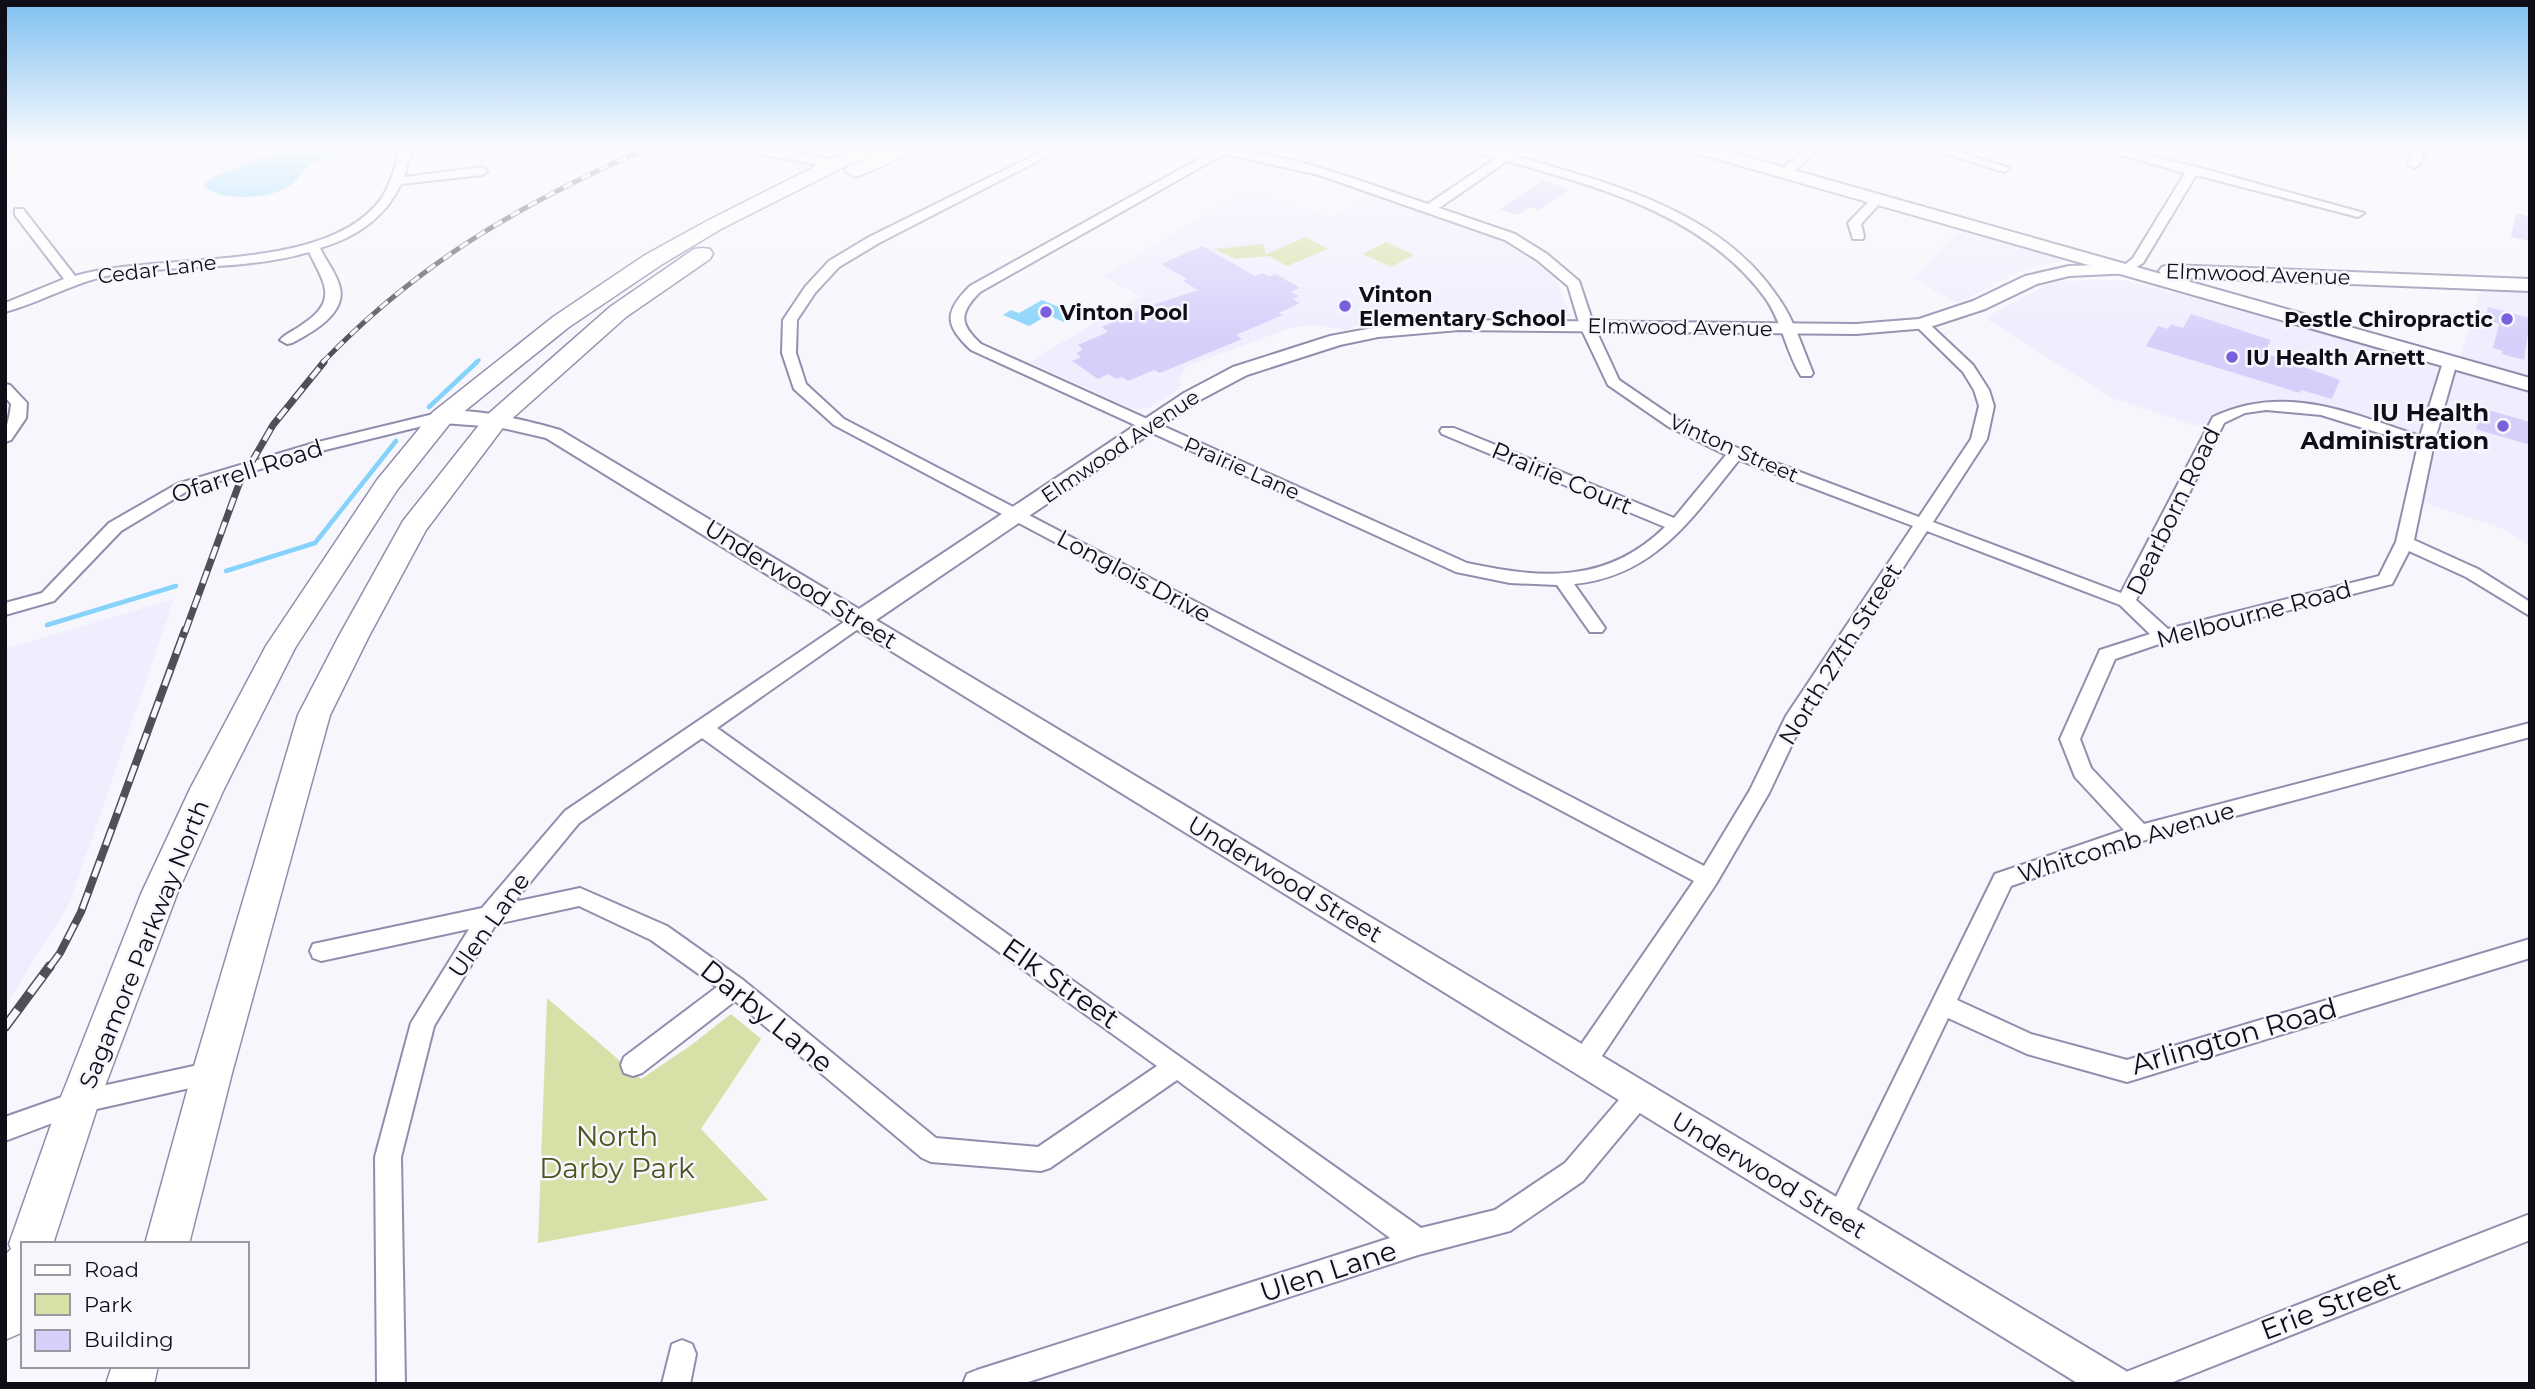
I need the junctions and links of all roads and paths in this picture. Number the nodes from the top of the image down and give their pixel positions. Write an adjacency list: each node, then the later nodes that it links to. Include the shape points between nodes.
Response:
1 (20, 214): 15 (street)
2 (373, 214): 13 (street, Cedar Lane, via 360,227)
3 (736, 214): 26 (main road, Sagamore Parkway North, via 653,260 561,322)
4 (771, 214): 27 (main road, via 681,267 618,312)
5 (925, 214): 33 (street, Longlois Drive, via 834,264 810,290 790,320 789,353 799,386 839,422)
6 (1106, 214): 28 (street, Prairie Lane, via 975,289 959,304 956,319 961,334 976,347)
7 (1447, 214): 19 (street, Vinton Street, via 1510,237 1542,257 1574,284)
8 (1667, 214): 20 (street, via 1706,235 1751,272 1772,298)
9 (1863, 214): 12 (street, via 1854,223)
10 (1931, 214): 14 (main road)
11 (2166, 214): 14 (street, via 2138,260)
12 (1858, 236)
13 (313, 247): 15 (street, Cedar Lane, via 200,264 111,271); 21 (street, via 333,288 331,303 312,326)
14 (2127, 269): 16 (main road, Elmwood Avenue); 18 (street, Elmwood Avenue, via 2069,271 2031,280 1979,305); 22 (main road)
15 (73, 282): 17 (street, Cedar Lane)
16 (2530, 285)
17 (5, 309)
18 (1921, 324): 20 (street, Elmwood Avenue); 35 (street, North 27th Street, via 1974,377 1986,401 1986,421 1979,439)
19 (1587, 326): 20 (street, Elmwood Avenue); 28 (street, Elmwood Avenue, via 1459,325 1336,340 1240,371); 32 (street, Vinton Street, via 1613,382 1674,424)
20 (1786, 328): 23 (street)
21 (288, 340)
22 (2450, 362): 24 (main road); 31 (street, Melbourne Road)
23 (1806, 373)
24 (2530, 385)
25 (5, 388): 30 (street, via 19,402 18,418)
26 (442, 417): 27 (street, Underwood Street); 39 (street, Ofarrell Road, via 320,446 183,487 115,527 48,597); 58 (main road, Sagamore Parkway North, via 386,486 281,646 159,894)
27 (496, 420): 41 (street, Underwood Street, via 553,434); 56 (main road, via 413,527 314,715)
28 (1146, 425): 33 (street, Elmwood Avenue); 37 (street, Prairie Lane, via 1462,568 1519,580)
29 (1448, 430): 34 (street, Prairie Court)
30 (5, 437)
31 (2426, 443): 36 (street, Melbourne Road); 38 (street, Dearborn Road, via 2317,410 2277,405 2230,411 2211,430)
32 (1736, 453): 34 (street, Prairie Lane); 35 (street, Vinton Street)
33 (1018, 514): 41 (street, Elmwood Avenue); 47 (street, Longlois Drive)
34 (1676, 525): 37 (street, Prairie Lane, via 1649,551 1622,566)
35 (1922, 525): 38 (street, Vinton Street); 47 (street, North 27th Street, via 1793,721 1759,793)
36 (2405, 542): 40 (street, via 2472,573); 43 (street, Melbourne Road, via 2386,580)
37 (1562, 580): 42 (street)
38 (2126, 601): 43 (street, Dearborn Road)
39 (5, 609)
40 (2530, 610)
41 (859, 620): 44 (street, Ulen Lane); 53 (street, Underwood Street)
42 (1596, 628)
43 (2164, 636): 46 (street, Melbourne Road, via 2106,655 2070,739 2081,772)
44 (703, 728): 48 (street, Ulen Lane, via 572,817); 55 (street, Elk Street)
45 (2530, 730): 46 (street, Whitcomb Avenue)
46 (2140, 833): 52 (street, Whitcomb Avenue, via 2003,880)
47 (1708, 878): 53 (street, North 27th Street)
48 (489, 916): 50 (street, Darby Lane); 51 (street, Darby Lane, via 580,897 659,933); 68 (street, Ulen Lane, via 423,1023 388,1157)
49 (2530, 948): 52 (street, Arlington Road, via 2127,1071 2027,1043)
50 (321, 951)
51 (735, 987): 54 (street); 55 (street, Darby Lane, via 931,1150 1041,1159)
52 (1942, 1004): 60 (street, Whitcomb Avenue)
53 (1585, 1060): 57 (street, Underwood Street)
54 (633, 1065)
55 (1177, 1066): 64 (street, Elk Street)
56 (212, 1073): 58 (street); 63 (main road)
57 (1639, 1095): 60 (street, Underwood Street); 64 (street, Ulen Lane, via 1574,1172 1502,1222)
58 (79, 1102): 59 (street); 62 (main road, Sagamore Parkway North)
59 (5, 1129)
60 (1839, 1218): 71 (street, Underwood Street)
61 (2527, 1231): 72 (street, Erie Street)
62 (31, 1242)
63 (168, 1242)
64 (1418, 1242): 70 (street, Ulen Lane)
65 (21, 1272): 66 (main road)
66 (5, 1317)
67 (682, 1354): 69 (street)
68 (391, 1384)
69 (676, 1384)
70 (977, 1384)
71 (2113, 1384)
72 (2131, 1384)

